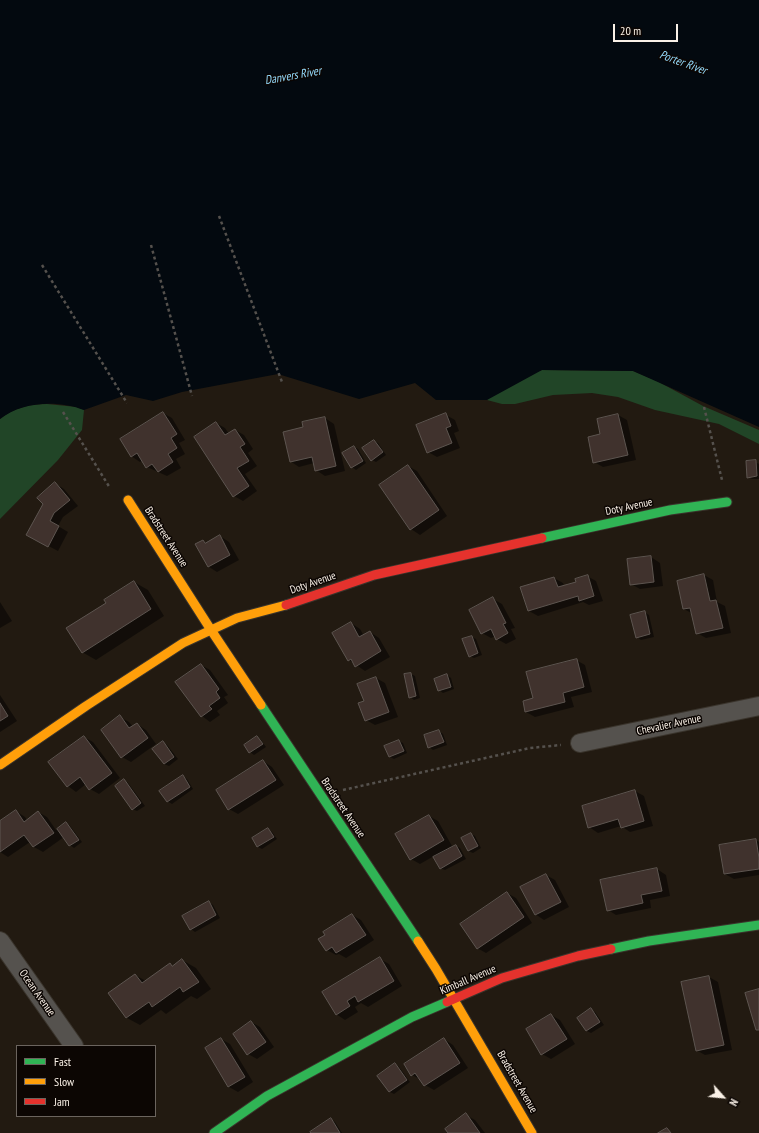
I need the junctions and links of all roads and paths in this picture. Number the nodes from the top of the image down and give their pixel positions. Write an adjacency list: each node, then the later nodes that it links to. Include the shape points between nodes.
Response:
1 (220, 216): 4 (path)
2 (151, 246): 5 (path)
3 (42, 265): 6 (path)
4 (282, 382)
5 (192, 396)
6 (127, 403)
7 (704, 407): 10 (path)
8 (63, 412): 9 (path, via 111,489)
9 (128, 500): 11 (street, Bradstreet Avenue)
10 (727, 502): 11 (street, Doty Avenue, via 670,510 374,575 297,602 237,618)
11 (211, 630): 14 (street, Doty Avenue, via 183,643); 15 (street, Bradstreet Avenue)
12 (759, 706): 13 (street, Chevalier Avenue)
13 (580, 743): 15 (path, via 530,748)
14 (0, 765)
15 (320, 795): 18 (street, Bradstreet Avenue)
16 (759, 924): 18 (street, Kimball Avenue, via 649,941 578,956 502,978)
17 (0, 941): 19 (street, Ocean Avenue)
18 (454, 999): 20 (street, Kimball Avenue, via 412,1017 267,1096); 21 (street, Bradstreet Avenue)
19 (73, 1045)
20 (214, 1133)
21 (532, 1133)

